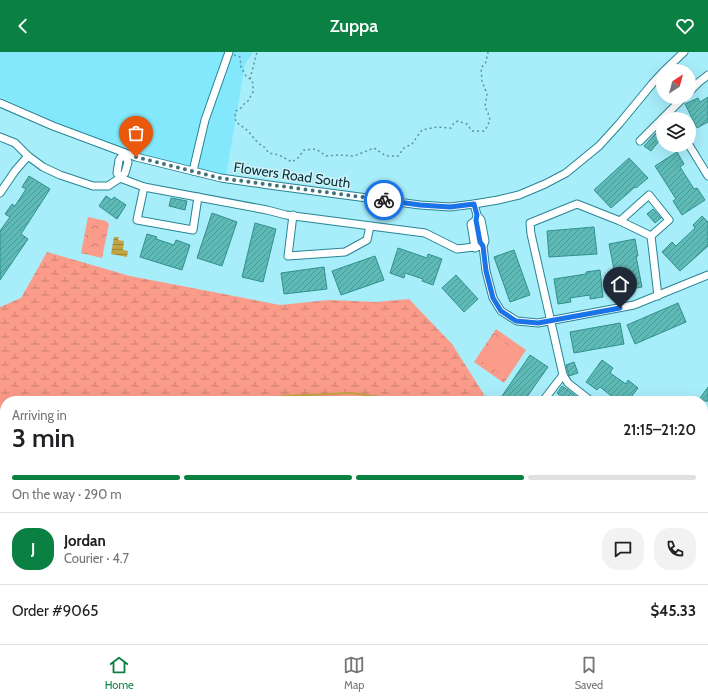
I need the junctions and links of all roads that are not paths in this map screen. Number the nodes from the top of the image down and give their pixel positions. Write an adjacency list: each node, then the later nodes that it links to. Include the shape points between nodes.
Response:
1 (229, 52): 14 (street, via 205,120)
2 (684, 52): 3 (street, Flowers Road South)
3 (672, 64)
4 (708, 75): 6 (street)
5 (656, 80): 20 (street, Flowers Road South, via 599,146 566,174 519,194)
6 (696, 85)
7 (0, 104): 12 (street, Flowers Road South)
8 (656, 128): 10 (street)
9 (0, 136): 13 (street, via 15,144)
10 (640, 141)
11 (693, 152): 15 (street)
12 (124, 153): 14 (street, Flowers Road South); 16 (street, via 119,160 116,173)
13 (28, 156): 16 (street, via 60,175 93,186 108,186); 18 (street)
14 (193, 171): 20 (street, Flowers Road South, via 220,178 420,205 450,207)
15 (708, 176)
16 (120, 178): 17 (street)
17 (144, 187): 19 (street); 19 (street, via 137,220 192,230)
18 (0, 193)
19 (198, 197): 21 (street)
20 (474, 204): 22 (street)
21 (293, 215): 24 (street); 24 (street, via 288,256 345,252 367,240)
22 (476, 217): 26 (street); 27 (street, via 471,224)
23 (620, 221): 25 (street); 25 (street, via 649,195 669,220); 30 (street, via 577,204 530,223)
24 (370, 226): 27 (street, via 425,233 457,250)
25 (651, 236): 29 (street)
26 (483, 246): 27 (street); 30 (street, via 493,298 501,311 516,321)
27 (474, 248)
28 (708, 275): 29 (street)
29 (658, 296): 30 (street, via 634,306)
30 (551, 321): 31 (street)
31 (563, 375): 32 (street); 33 (street, via 568,383)
32 (550, 396)
33 (585, 396)

